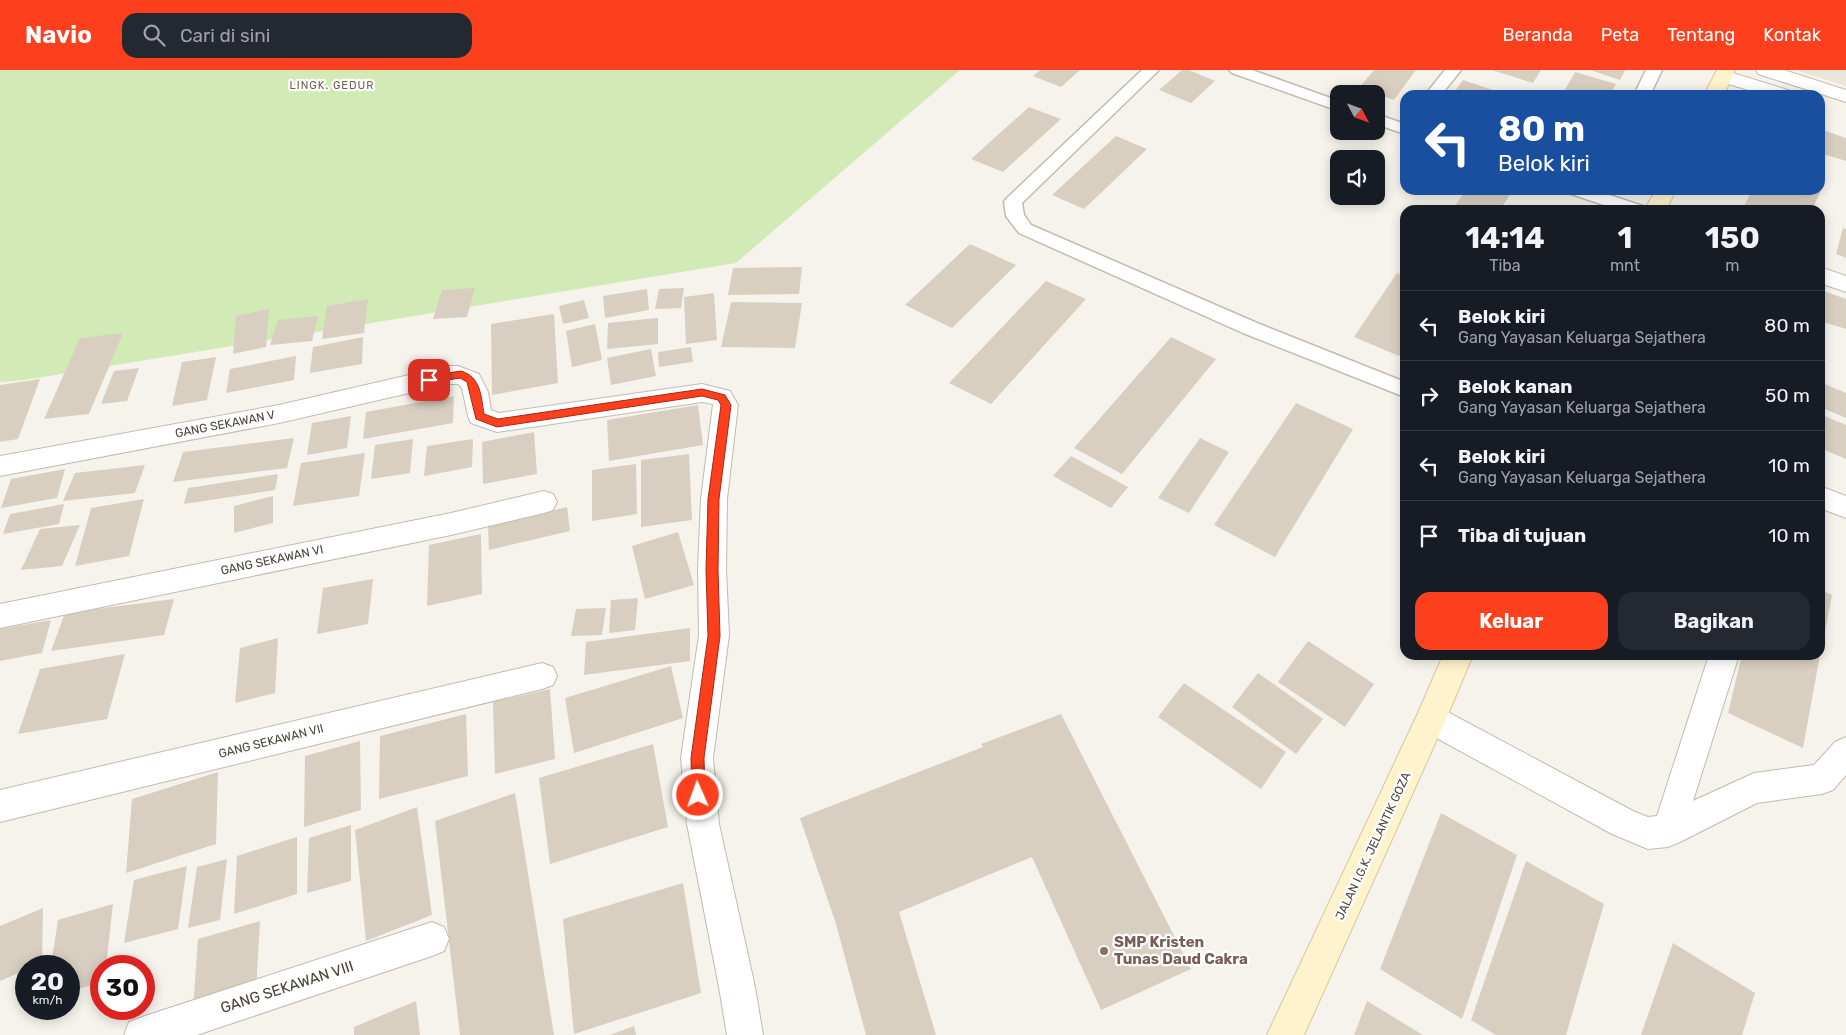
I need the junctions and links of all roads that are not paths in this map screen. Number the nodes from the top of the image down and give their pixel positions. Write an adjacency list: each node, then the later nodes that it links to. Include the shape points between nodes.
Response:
1 (1151, 70): 21 (lane, via 1013,202 1015,216 1025,230 1250,328)
2 (1453, 70): 7 (lane)
3 (1654, 70): 8 (lane)
4 (1765, 70): 11 (street)
5 (1243, 71): 12 (lane)
6 (1725, 73): 9 (street); 10 (street)
7 (1437, 90)
8 (1644, 90)
9 (1716, 90)
10 (1771, 90)
11 (1846, 96)
12 (1330, 103)
13 (1825, 108): 14 (street)
14 (1846, 114)
15 (1385, 122): 16 (lane)
16 (1400, 127)
17 (1586, 196): 18 (lane)
18 (1619, 205)
19 (1825, 277): 20 (street)
20 (1846, 284)
21 (1400, 388)
22 (0, 466): 36 (street, GANG SEKAWAN V, via 279,414 448,375 461,374 470,379 480,416 497,423 702,393 721,398 726,405 714,499 714,636 697,758 698,795)
23 (1825, 499): 25 (street)
24 (544, 502): 26 (street, GANG SEKAWAN VI)
25 (1846, 507)
26 (0, 616)
27 (1456, 660): 30 (street, JALAN I.G.K. JELANTIK GOZA)
28 (1722, 660): 33 (street)
29 (542, 676): 32 (street, GANG SEKAWAN VII)
30 (1432, 719): 33 (street, via 1623,823 1648,833); 37 (street, JALAN I.G.K. JELANTIK GOZA)
31 (1846, 752): 33 (street, via 1822,779 1754,788)
32 (0, 806)
33 (1668, 831)
34 (432, 939): 35 (street, GANG SEKAWAN VIII)
35 (142, 1035)
36 (745, 1035)
37 (1285, 1035)

